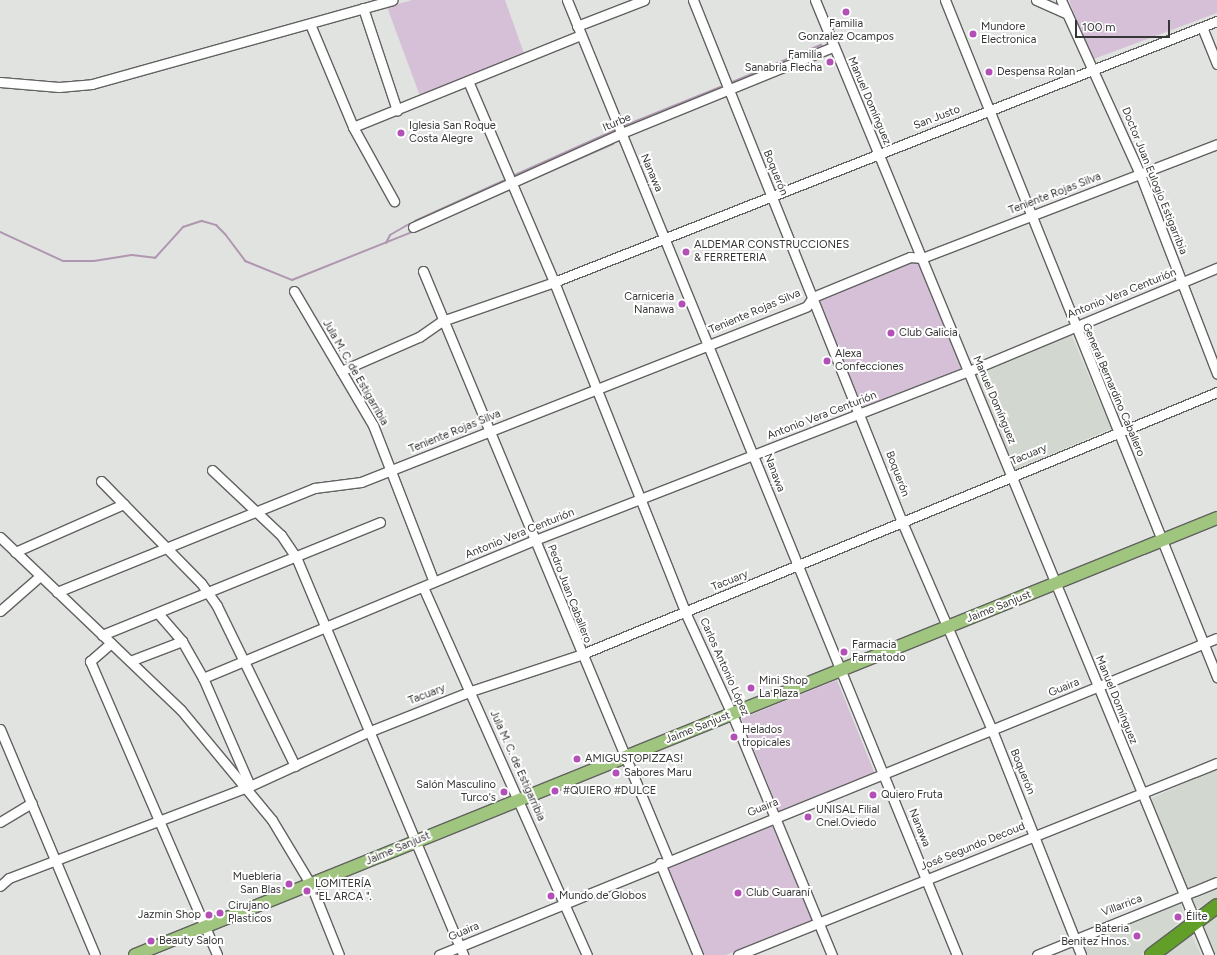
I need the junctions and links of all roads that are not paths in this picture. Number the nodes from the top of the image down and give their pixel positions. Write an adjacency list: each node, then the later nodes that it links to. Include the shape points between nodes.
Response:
1 (392, 0): 9 (street)
2 (567, 0): 13 (street, Nanawa)
3 (644, 0): 13 (street)
4 (692, 0): 21 (street, Boquerón)
5 (814, 0): 16 (street, Manuel Domínguez)
6 (944, 0): 23 (street, General Bernardino Caballero)
7 (1036, 0): 10 (street)
8 (1061, 0): 10 (street, Doctor Juan Eulogio Estigarribia)
9 (363, 8): 12 (street); 22 (street)
10 (1067, 14): 18 (street, Doctor Juan Eulogio Estigarribia)
11 (1217, 21): 14 (street, San Justo)
12 (310, 24): 20 (street, via 92,84 59,86); 24 (street)
13 (577, 26): 15 (street, Nanawa)
14 (1202, 27): 17 (street); 18 (street, San Justo)
15 (581, 35): 19 (street); 25 (street, Nanawa)
16 (833, 47): 21 (street, Iturbe); 27 (street, Manuel Domínguez)
17 (1217, 64)
18 (1094, 69): 23 (street, San Justo); 28 (street, Doctor Juan Eulogio Estigarribia)
19 (468, 81): 22 (street); 29 (street, Carlos Antonio López)
20 (0, 82)
21 (728, 90): 25 (street, Iturbe); 30 (street, Boquerón)
22 (397, 110): 24 (street)
23 (991, 110): 27 (street, San Justo); 32 (street, General Bernardino Caballero)
24 (353, 127): 31 (street)
25 (622, 133): 29 (street, Iturbe); 34 (street, Nanawa)
26 (1217, 144): 28 (street, Teniente Rojas Silva)
27 (878, 153): 30 (street, San Justo); 35 (street, Manuel Domínguez)
28 (1140, 174): 32 (street, Teniente Rojas Silva); 39 (street, Doctor Juan Eulogio Estigarribia)
29 (512, 182): 33 (street, Iturbe); 38 (street, Carlos Antonio López)
30 (771, 195): 34 (street, San Justo); 41 (street, Boquerón)
31 (394, 201)
32 (1031, 216): 35 (street, Teniente Rojas Silva); 43 (street, General Bernardino Caballero)
33 (413, 227)
34 (665, 238): 38 (street, San Justo); 44 (street, Nanawa)
35 (922, 258): 41 (street, Teniente Rojas Silva, via 910,258); 46 (street, Manuel Domínguez)
36 (1217, 268): 39 (street, Antonio Vera Centurión)
37 (423, 270): 42 (street, Pedro Juan Caballero)
38 (554, 282): 42 (street, San Justo); 48 (street, Carlos Antonio López)
39 (1183, 282): 43 (street, Antonio Vera Centurión); 47 (street, Doctor Juan Eulogio Estigarribia)
40 (294, 291): 45 (street, Jula M. C. de Estigarribia)
41 (813, 297): 44 (street, Teniente Rojas Silva, via 807,306); 50 (street, Boquerón)
42 (442, 322): 45 (street, San Justo, via 419,337); 51 (street, Pedro Juan Caballero)
43 (1073, 327): 46 (street, Antonio Vera Centurión); 52 (street, General Bernardino Caballero)
44 (709, 344): 48 (street, Teniente Rojas Silva); 53 (street, Nanawa)
45 (341, 371): 55 (street, Jula M. C. de Estigarribia, via 373,425)
46 (969, 371): 50 (street, Antonio Vera Centurión); 56 (street, Manuel Domínguez)
47 (1217, 374)
48 (597, 388): 51 (street, Teniente Rojas Silva); 58 (street, Carlos Antonio López)
49 (1217, 392): 52 (street, Tacuary)
50 (861, 414): 53 (street, Antonio Vera Centurión); 63 (street, Boquerón)
51 (491, 430): 55 (street, Teniente Rojas Silva); 65 (street, Pedro Juan Caballero)
52 (1118, 432): 56 (street, Tacuary); 66 (street, General Bernardino Caballero)
53 (754, 455): 58 (street, Antonio Vera Centurión); 70 (street, Nanawa)
54 (212, 470): 60 (street)
55 (391, 470): 60 (street, Teniente Rojas Silva, via 361,482 315,488); 72 (street, Jula M. C. de Estigarribia)
56 (1013, 475): 63 (street, Tacuary); 73 (street, Manuel Domínguez)
57 (102, 481): 59 (street)
58 (641, 499): 65 (street, Antonio Vera Centurión); 78 (street, Carlos Antonio López)
59 (124, 504): 67 (street); 68 (street)
60 (256, 512): 67 (street, Teniente Rojas Silva); 69 (street, via 281,535)
61 (1217, 518): 66 (main road, Jaime Sanjust)
62 (380, 522): 69 (street)
63 (902, 522): 70 (street, Tacuary); 81 (street, Boquerón)
64 (0, 537): 68 (street)
65 (535, 540): 72 (street, Antonio Vera Centurión); 87 (street, Pedro Juan Caballero)
66 (1164, 540): 73 (main road, Jaime Sanjust); 86 (street, General Bernardino Caballero)
67 (166, 547): 75 (street, Teniente Rojas Silva); 76 (street)
68 (15, 552): 71 (street)
69 (296, 557): 76 (street); 80 (street)
70 (798, 566): 78 (street, Tacuary); 90 (street, Nanawa)
71 (40, 576): 75 (street); 77 (street)
72 (434, 582): 74 (street, Antonio Vera Centurión)
73 (1054, 585): 81 (main road, Jaime Sanjust); 93 (street, Manuel Domínguez)
74 (424, 588): 80 (street, Antonio Vera Centurión); 94 (street, Jula M. C. de Estigarribia)
75 (57, 592): 82 (street)
76 (208, 593): 79 (street); 88 (street)
77 (0, 611)
78 (685, 612): 87 (street, Tacuary); 95 (street, Carlos Antonio López)
79 (158, 613): 82 (street); 84 (street)
80 (326, 627): 88 (street, Antonio Vera Centurión); 98 (street)
81 (949, 628): 90 (main road, Jaime Sanjust); 97 (street, Boquerón)
82 (102, 635): 85 (street)
83 (1217, 638): 86 (street, Guaira)
84 (182, 641): 89 (street); 92 (street)
85 (111, 643): 89 (street); 110 (street, via 90,661)
86 (1204, 643): 91 (street, General Bernardino Caballero); 93 (street, Guaira)
87 (580, 655): 94 (street, Tacuary); 100 (street, Pedro Juan Caballero)
88 (246, 660): 92 (street, Antonio Vera Centurión); 102 (street)
89 (130, 662): 104 (street, via 181,710)
90 (842, 671): 95 (main road, Jaime Sanjust); 103 (street, Nanawa)
91 (1217, 677)
92 (203, 678): 104 (street)
93 (1098, 687): 97 (street, Guaira); 105 (street, Manuel Domínguez)
94 (471, 692): 98 (street, Tacuary); 106 (street, Jula M. C. de Estigarribia)
95 (732, 714): 100 (main road, Jaime Sanjust); 108 (street, Carlos Antonio López)
96 (0, 730): 99 (street)
97 (992, 730): 103 (street, Guaira); 111 (street, Boquerón)
98 (368, 732): 102 (street, Tacuary); 112 (street)
99 (3, 746): 107 (street)
100 (623, 758): 106 (main road, Jaime Sanjust); 114 (street, Pedro Juan Caballero)
101 (1217, 764): 105 (street, José Segundo Decoud)
102 (295, 766): 104 (street, Tacuary)
103 (884, 775): 108 (street, Guaira); 115 (street, Nanawa)
104 (248, 788): 110 (street, Tacuary); 117 (street, via 272,820)
105 (1141, 794): 111 (street, José Segundo Decoud); 119 (street, Manuel Domínguez)
106 (520, 799): 112 (main road, Jaime Sanjust); 120 (street, Jula M. C. de Estigarribia)
107 (32, 804): 109 (street); 113 (street)
108 (774, 816): 114 (street, Guaira); 123 (street, Carlos Antonio López)
109 (0, 822)
110 (160, 822): 113 (street, Tacuary); 124 (street)
111 (1034, 836): 115 (street, José Segundo Decoud); 125 (street, Boquerón)
112 (416, 841): 117 (main road, Jaime Sanjust); 126 (street)
113 (56, 860): 118 (street, Tacuary, via 9,878); 127 (street)
114 (664, 861): 120 (street, Guaira); 133 (street, Pedro Juan Caballero)
115 (926, 879): 123 (street, José Segundo Decoud); 136 (street, Nanawa)
116 (1217, 882): 119 (street, Villarrica)
117 (311, 885): 124 (main road, Jaime Sanjust); 130 (street)
118 (0, 886)
119 (1183, 896): 122 (street, Manuel Domínguez); 125 (street, Villarrica)
120 (565, 902): 126 (street, Guaira); 132 (street, Jula M. C. de Estigarribia)
121 (1217, 906): 122 (highway)
122 (1194, 921): 139 (highway); 140 (street, Manuel Domínguez)
123 (818, 922): 134 (street, José Segundo Decoud); 135 (street, Carlos Antonio López)
124 (205, 927): 128 (main road, Jaime Sanjust); 129 (street)
125 (1074, 938): 137 (street, Villarrica); 138 (street, Boquerón)
126 (461, 951): 131 (street, Guaira)
127 (95, 955)
128 (135, 955)
129 (217, 955)
130 (339, 955)
131 (439, 955)
132 (586, 955)
133 (698, 955)
134 (738, 955)
135 (832, 955)
136 (957, 955)
137 (1038, 955)
138 (1081, 955)
139 (1152, 955)
140 (1209, 955)

